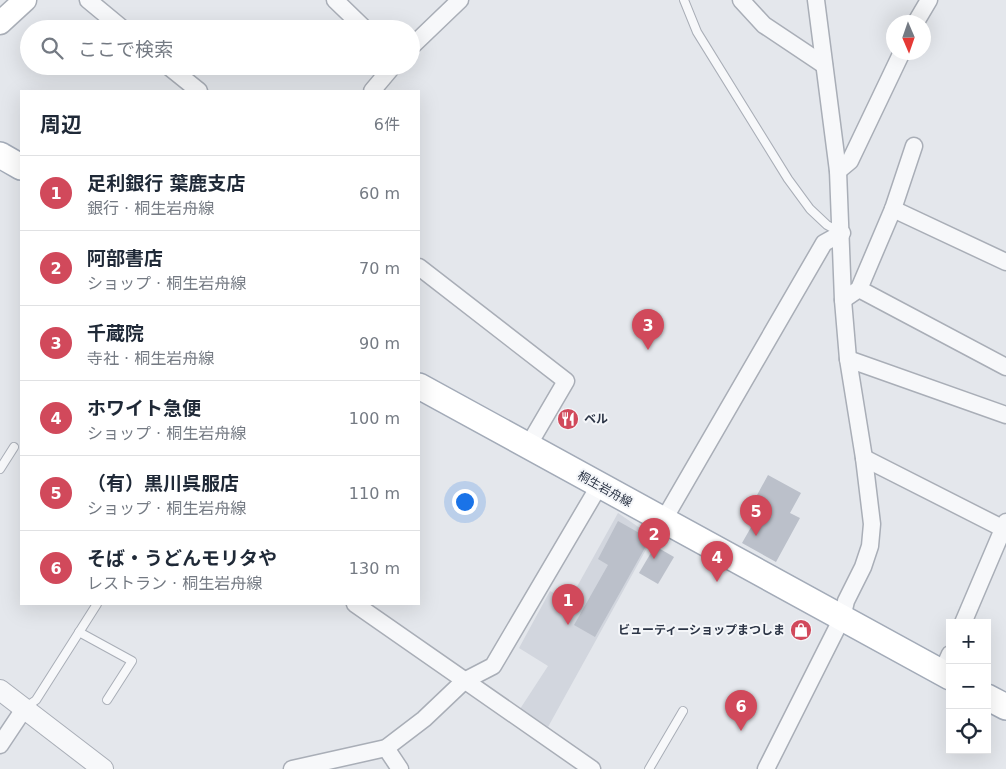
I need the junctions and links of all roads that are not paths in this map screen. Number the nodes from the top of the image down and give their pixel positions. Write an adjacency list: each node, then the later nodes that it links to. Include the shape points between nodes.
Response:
1 (25, 0): 12 (main road)
2 (88, 0): 10 (street)
3 (335, 0): 11 (street)
4 (460, 0): 13 (street)
5 (684, 0): 25 (lane, via 696,32 788,179 810,209 827,225)
6 (741, 0): 15 (street, via 764,25)
7 (816, 0): 15 (street)
8 (929, 0): 9 (street)
9 (920, 15)
10 (112, 20)
11 (356, 20)
12 (0, 23)
13 (420, 38)
14 (898, 60): 23 (street, via 850,161)
15 (824, 65): 23 (street)
16 (179, 75): 18 (street)
17 (385, 75): 19 (street)
18 (198, 90)
19 (373, 90)
20 (914, 146): 24 (street)
21 (0, 155): 22 (main road)
22 (20, 166)
23 (838, 171): 25 (street)
24 (893, 209): 26 (street); 28 (street)
25 (842, 233): 29 (street); 39 (street, via 824,242)
26 (1006, 262)
27 (420, 268): 34 (street, via 566,381)
28 (859, 289): 29 (street); 31 (street)
29 (843, 300): 30 (street)
30 (848, 359): 33 (street); 36 (street)
31 (1006, 367)
32 (420, 387): 34 (main road, 桐生岩舟線)
33 (1006, 415)
34 (528, 446): 38 (main road, 桐生岩舟線)
35 (14, 447): 37 (lane)
36 (864, 458): 40 (street); 43 (street, via 872,524 870,546)
37 (0, 469)
38 (599, 486): 39 (main road, 桐生岩舟線); 47 (street, via 493,666)
39 (663, 521): 43 (main road, 桐生岩舟線)
40 (1005, 527): 44 (street)
41 (356, 605): 47 (street)
42 (96, 606): 45 (lane)
43 (842, 618): 46 (main road, 桐生岩舟線); 61 (street)
44 (965, 619)
45 (79, 632): 50 (lane, via 132,661); 52 (lane, via 36,700)
46 (946, 668)
47 (464, 680): 55 (street, via 424,719); 59 (street)
48 (0, 690): 52 (street)
49 (991, 699): 51 (main road)
50 (107, 700)
51 (1006, 707)
52 (24, 709): 54 (street); 56 (street)
53 (683, 711): 60 (lane)
54 (0, 745)
55 (386, 748): 57 (street); 58 (street)
56 (103, 769)
57 (292, 769)
58 (400, 769)
59 (592, 769)
60 (650, 769)
61 (766, 769)

